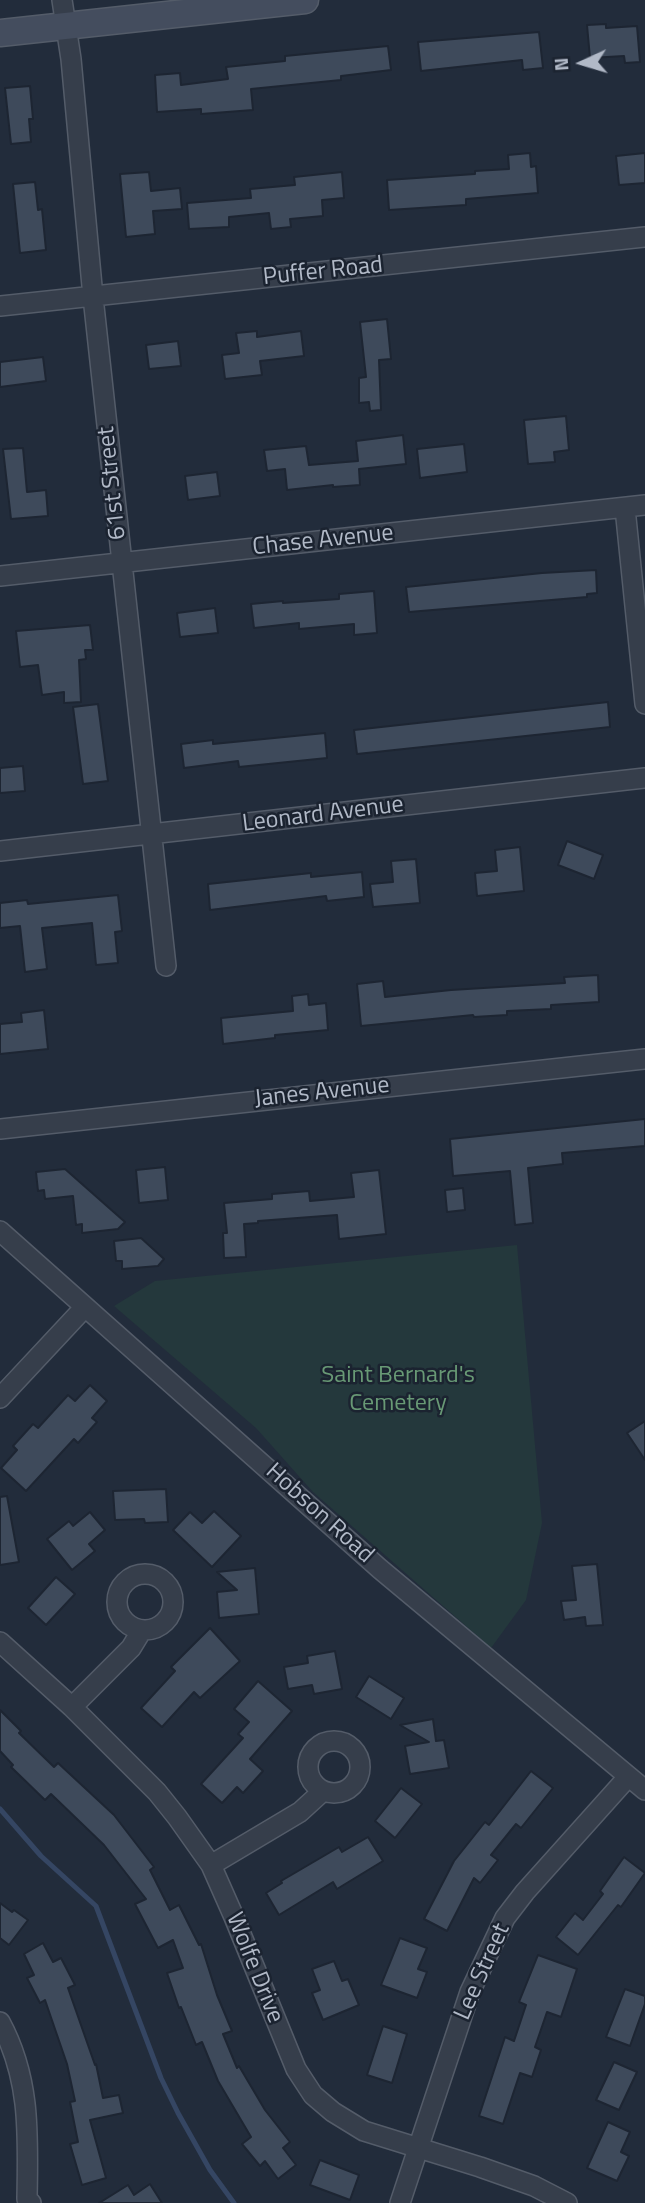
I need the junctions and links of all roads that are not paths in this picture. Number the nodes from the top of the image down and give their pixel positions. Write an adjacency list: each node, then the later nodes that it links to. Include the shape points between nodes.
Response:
1 (62, 0): 3 (street, 61st Street)
2 (305, 0): 3 (main road)
3 (65, 26): 4 (main road); 6 (street, 61st Street)
4 (0, 33)
5 (645, 237): 6 (street, Puffer Road)
6 (93, 296): 7 (street, Puffer Road); 10 (street, 61st Street)
7 (0, 306)
8 (645, 506): 9 (street, Chase Avenue)
9 (625, 508): 10 (street, Chase Avenue); 12 (street)
10 (121, 563): 11 (street, Chase Avenue); 14 (street, 61st Street)
11 (0, 576)
12 (645, 704)
13 (645, 778): 14 (street, Leonard Avenue)
14 (152, 835): 15 (street, Leonard Avenue); 16 (street, 61st Street)
15 (0, 851)
16 (166, 966)
17 (645, 1059): 18 (street, Janes Avenue)
18 (0, 1129)
19 (0, 1231): 20 (street, Hobson Road)
20 (85, 1307): 21 (street); 25 (street, Hobson Road, via 380,1569)
21 (0, 1398)
22 (142, 1630): 24 (street, via 131,1648)
23 (0, 1642): 24 (street, Wolfe Drive)
24 (72, 1707): 28 (street, Wolfe Drive, via 157,1792)
25 (628, 1777): 26 (street, Hobson Road); 30 (street, Lee Street, via 506,1918 470,1992)
26 (645, 1790)
27 (323, 1791): 28 (street, via 300,1812)
28 (211, 1865): 30 (street, Wolfe Drive, via 296,2069 313,2095 364,2130)
29 (0, 2022): 31 (street, via 21,2074 28,2136)
30 (417, 2148): 32 (street, Lee Street); 33 (street, Wolfe Drive, via 534,2186)
31 (24, 2202)
32 (400, 2203)
33 (567, 2203)

